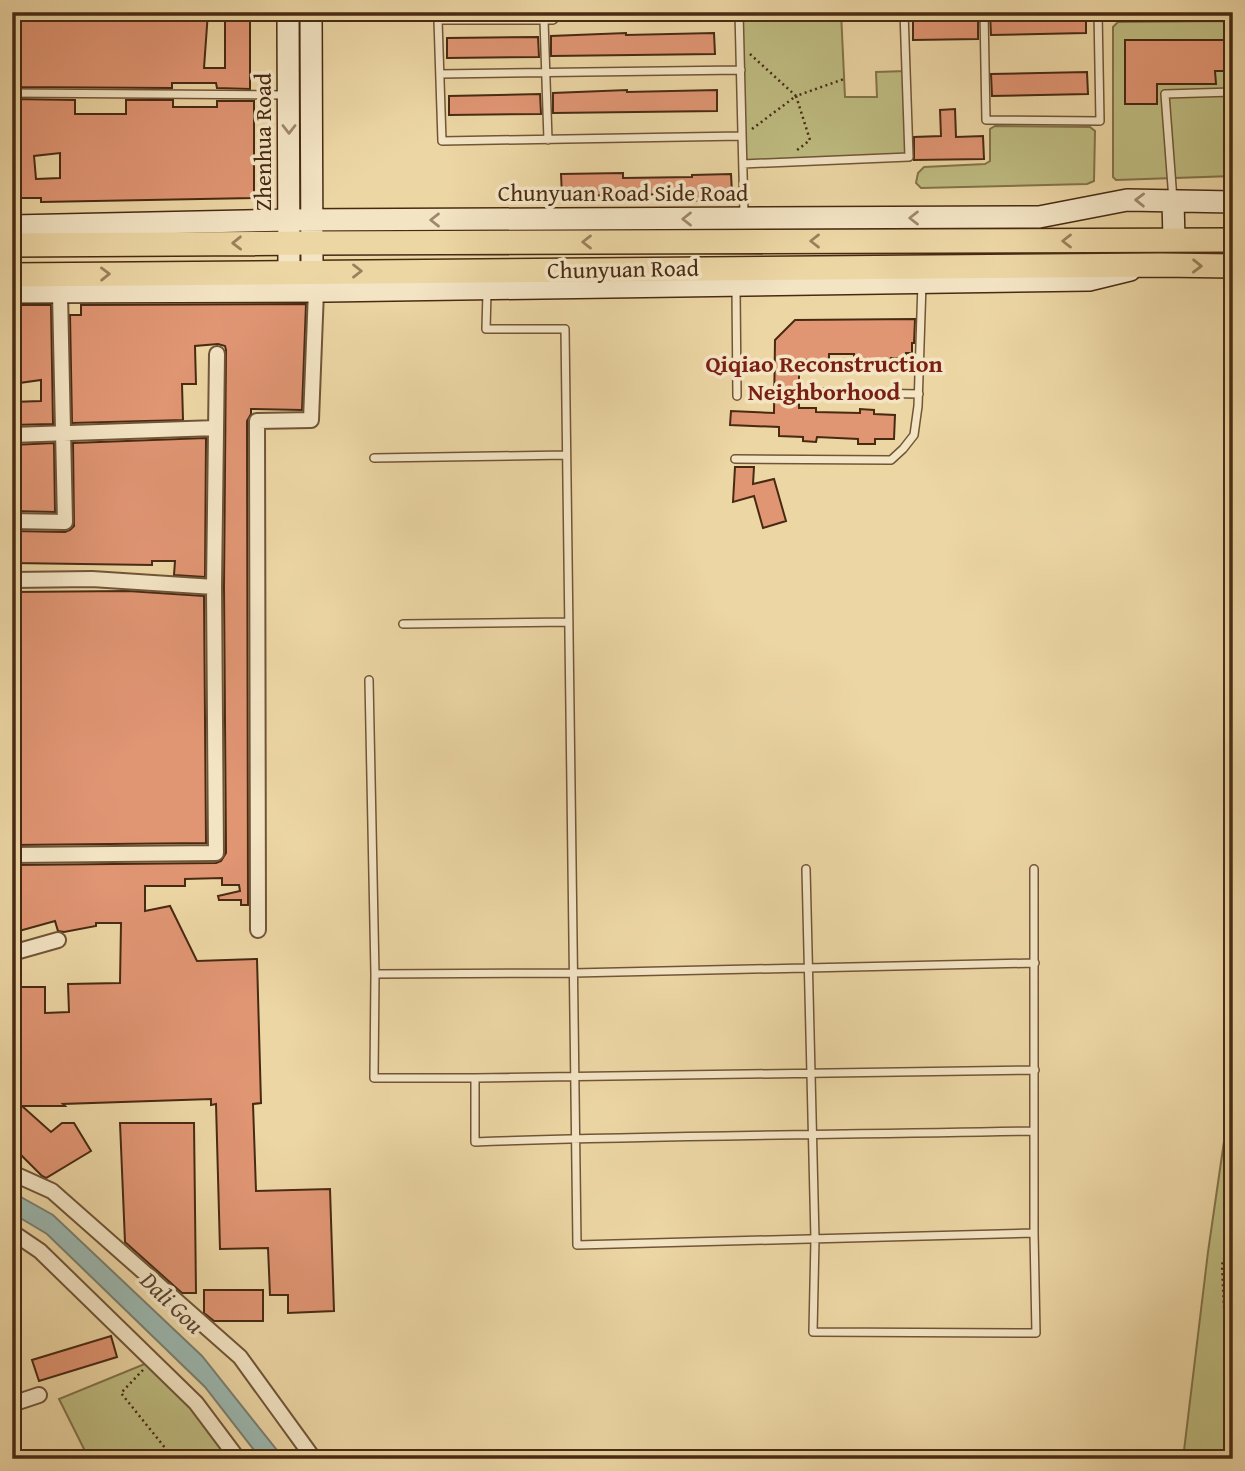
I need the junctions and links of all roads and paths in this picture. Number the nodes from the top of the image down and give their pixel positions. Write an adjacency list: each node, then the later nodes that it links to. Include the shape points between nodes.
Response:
1 (276, 12): 17 (street, via 277,64)
2 (288, 12): 17 (street, Zhenhua Road)
3 (311, 12): 16 (street)
4 (318, 12): 16 (street, via 319,51)
5 (561, 12): 10 (lane, via 553,20)
6 (739, 12): 11 (lane)
7 (904, 12): 23 (lane, via 909,157)
8 (984, 12): 9 (lane, via 986,120 1100,121)
9 (1098, 12)
10 (544, 20): 13 (lane); 14 (lane, via 438,20)
11 (740, 45): 12 (lane); 20 (path)
12 (741, 70): 13 (lane); 21 (lane)
13 (547, 72): 14 (lane); 22 (lane)
14 (440, 74): 22 (lane, via 443,141)
15 (844, 79): 20 (path)
16 (312, 81): 29 (street)
17 (289, 88): 19 (lane); 31 (street, Zhenhua Road, one-way to 31)
18 (1233, 92): 25 (lane, via 1166,94)
19 (12, 93)
20 (796, 96): 21 (path); 23 (path, via 810,140)
21 (742, 136): 22 (lane); 24 (lane)
22 (548, 140)
23 (782, 162): 24 (lane)
24 (743, 164): 27 (lane)
25 (1173, 201): 26 (street, Chunyuan Road Side Road); 27 (street, Chunyuan Road Side Road, one-way to 27, via 1127,200 1039,218); 32 (street)
26 (1233, 202)
27 (744, 219): 30 (street, Chunyuan Road Side Road, one-way to 30); 34 (street)
28 (12, 226): 31 (street)
29 (313, 231): 30 (main road, Chunyuan Road, one-way to 29); 31 (main road, Chunyuan Road); 42 (street)
30 (472, 231): 34 (main road, Chunyuan Road, one-way to 30)
31 (290, 232): 35 (main road, Chunyuan Road, one-way to 35); 37 (street, Zhenhua Road)
32 (1174, 240): 33 (main road, Chunyuan Road); 34 (main road, Chunyuan Road, one-way to 34)
33 (1233, 240)
34 (739, 242)
35 (12, 245)
36 (1233, 266): 39 (main road, Chunyuan Road, one-way to 36)
37 (289, 272): 42 (main road, Chunyuan Road); 43 (main road, Chunyuan Road)
38 (12, 275): 44 (main road, Chunyuan Road)
39 (923, 275): 40 (main road, Chunyuan Road); 48 (lane)
40 (736, 277): 41 (main road, Chunyuan Road); 49 (lane)
41 (487, 280): 42 (main road, Chunyuan Road, one-way to 41); 53 (lane, via 486,329 565,329)
42 (314, 281): 43 (street); 65 (street, via 311,420 257,421)
43 (213, 282): 44 (main road, Chunyuan Road, one-way to 43)
44 (60, 283): 45 (street); 51 (street)
45 (12, 292)
46 (217, 354): 50 (street)
47 (810, 392): 48 (lane)
48 (919, 394): 55 (lane, via 914,435 891,460)
49 (737, 396)
50 (216, 428): 51 (street); 58 (street)
51 (63, 434): 52 (street); 56 (street, via 65,522)
52 (12, 435)
53 (566, 455): 54 (lane); 59 (lane)
54 (374, 457)
55 (735, 459)
56 (12, 521)
57 (12, 580): 58 (street, via 92,579)
58 (214, 587): 62 (street, via 216,853)
59 (569, 622): 60 (lane); 70 (lane)
60 (404, 624)
61 (369, 680): 71 (lane)
62 (12, 855)
63 (806, 869): 69 (lane)
64 (1034, 869): 68 (lane)
65 (258, 930)
66 (58, 940): 67 (street)
67 (12, 953)
68 (1035, 962): 69 (lane); 72 (lane)
69 (808, 968): 70 (lane); 73 (lane)
70 (573, 973): 71 (lane); 74 (lane)
71 (375, 974): 75 (lane, via 374,1078)
72 (1035, 1070): 73 (lane); 76 (lane)
73 (811, 1073): 74 (lane); 77 (lane)
74 (574, 1076): 75 (lane); 78 (lane)
75 (475, 1078): 78 (lane, via 475,1142)
76 (1034, 1131): 77 (lane); 82 (lane)
77 (812, 1136): 78 (lane); 83 (lane)
78 (576, 1138): 83 (lane, via 577,1245)
79 (12, 1173): 91 (street, via 52,1191 240,1357)
80 (1233, 1231): 84 (path, via 1222,1265 1224,1307)
81 (12, 1233): 85 (street, via 40,1251)
82 (1034, 1233): 83 (lane); 83 (lane, via 1036,1333 813,1332)
83 (815, 1239)
84 (1233, 1344)
85 (152, 1360): 89 (path, via 121,1393); 90 (street, via 196,1403)
86 (1233, 1389): 92 (path, via 1230,1434)
87 (38, 1395): 88 (street)
88 (12, 1404)
89 (174, 1459)
90 (238, 1459)
91 (314, 1459)
92 (1220, 1459)

